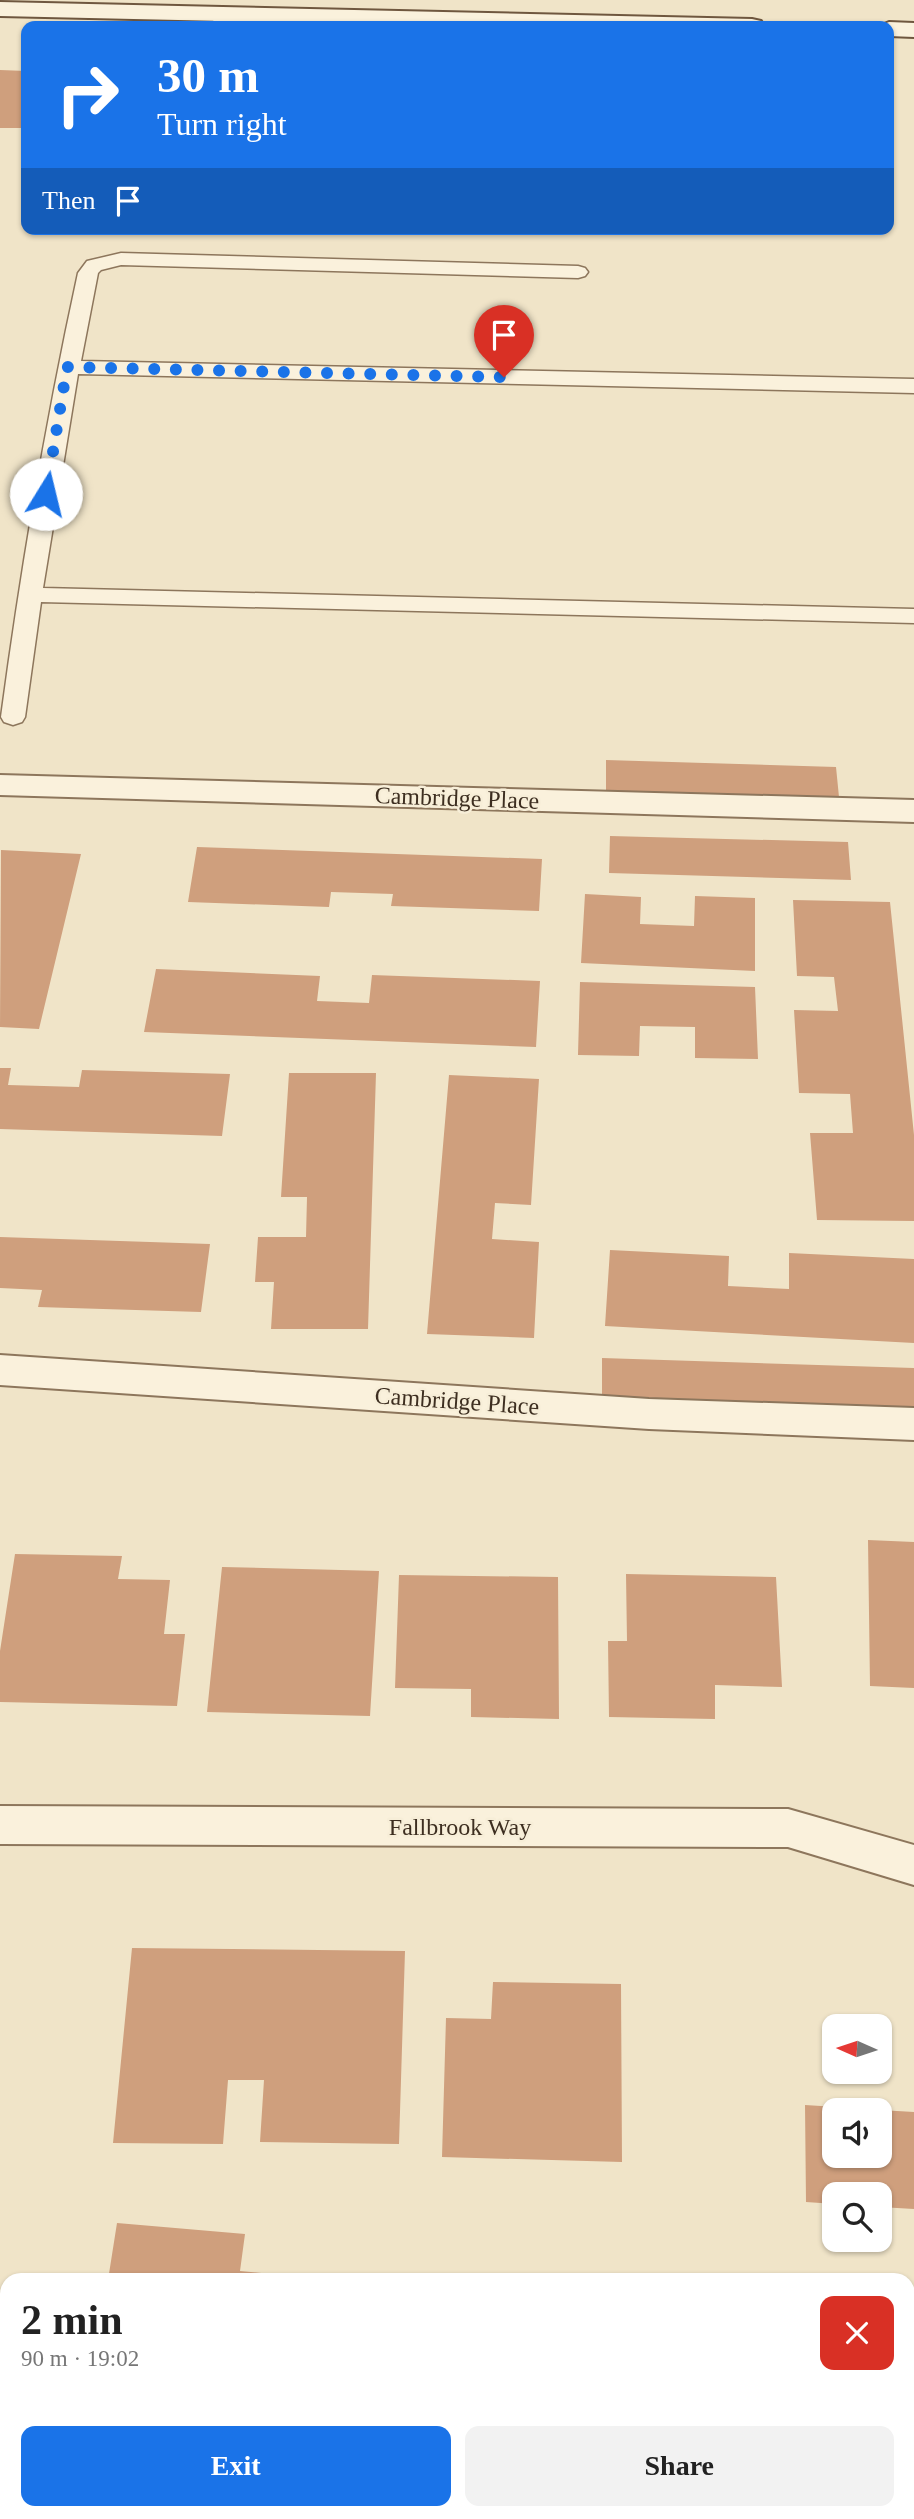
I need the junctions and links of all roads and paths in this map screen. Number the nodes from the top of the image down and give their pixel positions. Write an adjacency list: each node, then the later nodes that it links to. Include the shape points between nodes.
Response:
1 (0, 9): 2 (street)
2 (222, 20): 3 (street)
3 (310, 21)
4 (894, 29): 5 (street)
5 (914, 30)
6 (578, 272): 7 (lane, via 121,259 94,265 88,272)
7 (67, 367): 8 (lane); 9 (lane)
8 (914, 386)
9 (29, 595): 10 (lane); 11 (lane)
10 (914, 616)
11 (13, 717)
12 (0, 785): 13 (street, Cambridge Place)
13 (914, 811)
14 (0, 1370): 15 (street, Cambridge Place, via 649,1414)
15 (914, 1424)
16 (0, 1825): 17 (street, Fallbrook Way, via 788,1828)
17 (914, 1865)

